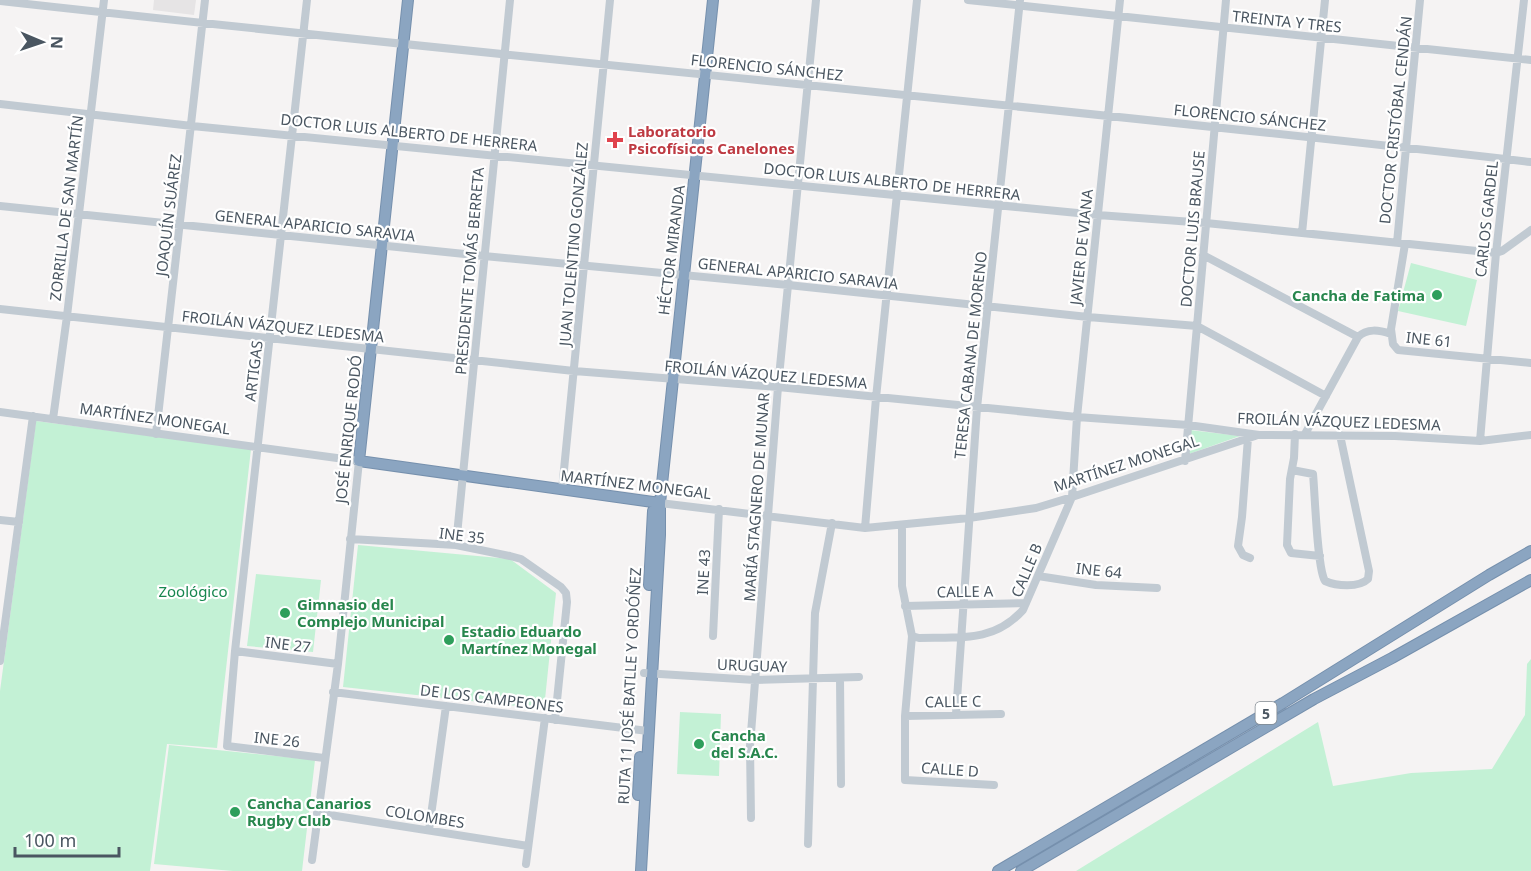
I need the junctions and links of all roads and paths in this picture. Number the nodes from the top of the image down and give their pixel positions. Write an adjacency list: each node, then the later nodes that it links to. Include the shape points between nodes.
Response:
1 (104, 0): 18 (street, ZORRILLA DE SAN MARTÍN)
2 (205, 0): 20 (street, JOAQUÍN SUÁREZ)
3 (307, 0): 22 (street, ARTIGAS)
4 (408, 0): 24 (highway, JOSÉ ENRIQUE RODÓ)
5 (510, 0): 26 (street, PRESIDENTE TOMÁS BERRETA)
6 (610, 0): 29 (street, JUAN TOLENTINO GONZÁLEZ)
7 (713, 0): 30 (highway, HÉCTOR MIRANDA)
8 (816, 0): 31 (street, MARÍA STAGNERO DE MUNAR)
9 (917, 0): 32 (street)
10 (968, 0): 17 (street, TREINTA Y TRES)
11 (1120, 0): 19 (street, JAVIER DE VIANA)
12 (1226, 0): 21 (street, DOCTOR LUIS BRAUSE)
13 (1325, 0): 23 (street)
14 (1420, 0): 25 (street, DOCTOR CRISTÓBAL CENDÁN)
15 (1524, 0): 27 (street, CARLOS GARDEL)
16 (1, 3): 18 (street, FLORENCIO SÁNCHEZ)
17 (1019, 3): 19 (street, TREINTA Y TRES); 34 (street, TERESA CABANA DE MORENO)
18 (102, 12): 20 (street, FLORENCIO SÁNCHEZ); 35 (street, ZORRILLA DE SAN MARTÍN)
19 (1118, 16): 21 (street, TREINTA Y TRES); 36 (street, JAVIER DE VIANA)
20 (202, 23): 22 (street, FLORENCIO SÁNCHEZ); 37 (street, JOAQUÍN SUÁREZ)
21 (1223, 27): 23 (street, TREINTA Y TRES); 38 (street, DOCTOR LUIS BRAUSE)
22 (303, 34): 24 (street, FLORENCIO SÁNCHEZ); 39 (street, ARTIGAS)
23 (1321, 38): 25 (street, TREINTA Y TRES); 40 (street)
24 (403, 44): 26 (street, FLORENCIO SÁNCHEZ); 41 (highway, JOSÉ ENRIQUE RODÓ)
25 (1415, 48): 27 (street, TREINTA Y TRES); 42 (street, DOCTOR CRISTÓBAL CENDÁN)
26 (504, 55): 29 (street, FLORENCIO SÁNCHEZ); 43 (street, PRESIDENTE TOMÁS BERRETA)
27 (1518, 59): 28 (street, TREINTA Y TRES); 44 (street, CARLOS GARDEL)
28 (1531, 60)
29 (604, 64): 30 (street, FLORENCIO SÁNCHEZ); 46 (street, JUAN TOLENTINO GONZÁLEZ)
30 (706, 74): 31 (street, FLORENCIO SÁNCHEZ); 47 (highway, HÉCTOR MIRANDA)
31 (807, 85): 32 (street, FLORENCIO SÁNCHEZ); 48 (street, MARÍA STAGNERO DE MUNAR)
32 (908, 94): 34 (street, FLORENCIO SÁNCHEZ); 49 (street)
33 (0, 104): 35 (street, DOCTOR LUIS ALBERTO DE HERRERA)
34 (1008, 105): 36 (street, FLORENCIO SÁNCHEZ); 50 (street, TERESA CABANA DE MORENO)
35 (91, 114): 37 (street, DOCTOR LUIS ALBERTO DE HERRERA); 52 (street, ZORRILLA DE SAN MARTÍN)
36 (1108, 116): 38 (street, FLORENCIO SÁNCHEZ); 53 (street, JAVIER DE VIANA)
37 (192, 126): 39 (street, DOCTOR LUIS ALBERTO DE HERRERA); 55 (street, JOAQUÍN SUÁREZ)
38 (1214, 127): 40 (street, FLORENCIO SÁNCHEZ); 54 (street, DOCTOR LUIS BRAUSE)
39 (292, 135): 41 (street, DOCTOR LUIS ALBERTO DE HERRERA); 58 (street, ARTIGAS)
40 (1311, 137): 42 (street, FLORENCIO SÁNCHEZ); 57 (street)
41 (393, 145): 43 (street, DOCTOR LUIS ALBERTO DE HERRERA); 60 (highway, JOSÉ ENRIQUE RODÓ)
42 (1406, 148): 44 (street, FLORENCIO SÁNCHEZ); 59 (street, DOCTOR CRISTÓBAL CENDÁN)
43 (494, 154): 46 (street, DOCTOR LUIS ALBERTO DE HERRERA); 63 (street, PRESIDENTE TOMÁS BERRETA)
44 (1507, 159): 45 (street, FLORENCIO SÁNCHEZ); 61 (street, CARLOS GARDEL)
45 (1531, 162)
46 (594, 164): 47 (street, DOCTOR LUIS ALBERTO DE HERRERA); 64 (street, JUAN TOLENTINO GONZÁLEZ)
47 (695, 174): 48 (street, DOCTOR LUIS ALBERTO DE HERRERA); 65 (highway, HÉCTOR MIRANDA)
48 (797, 185): 49 (street, DOCTOR LUIS ALBERTO DE HERRERA); 66 (street, MARÍA STAGNERO DE MUNAR)
49 (896, 195): 50 (street, DOCTOR LUIS ALBERTO DE HERRERA); 67 (street)
50 (998, 205): 53 (street, DOCTOR LUIS ALBERTO DE HERRERA); 68 (street, TERESA CABANA DE MORENO)
51 (0, 206): 52 (street, GENERAL APARICIO SARAVIA)
52 (79, 214): 55 (street, GENERAL APARICIO SARAVIA); 70 (street, ZORRILLA DE SAN MARTÍN)
53 (1098, 215): 54 (street, DOCTOR LUIS ALBERTO DE HERRERA); 71 (street, JAVIER DE VIANA)
54 (1206, 223): 57 (street, DOCTOR LUIS ALBERTO DE HERRERA); 62 (street, DOCTOR LUIS BRAUSE)
55 (180, 225): 58 (street, GENERAL APARICIO SARAVIA); 73 (street, JOAQUÍN SUÁREZ)
56 (1531, 230): 61 (street)
57 (1302, 233): 59 (street, DOCTOR LUIS ALBERTO DE HERRERA)
58 (281, 236): 60 (street, GENERAL APARICIO SARAVIA); 76 (street, ARTIGAS)
59 (1401, 243): 61 (street, DOCTOR LUIS ALBERTO DE HERRERA); 74 (street, INE 61)
60 (382, 246): 63 (street, GENERAL APARICIO SARAVIA); 77 (highway, JOSÉ ENRIQUE RODÓ)
61 (1496, 253): 78 (street, CARLOS GARDEL)
62 (1203, 255): 72 (street, DOCTOR LUIS BRAUSE); 75 (street)
63 (484, 256): 64 (street, GENERAL APARICIO SARAVIA); 79 (street, PRESIDENTE TOMÁS BERRETA)
64 (584, 266): 65 (street, GENERAL APARICIO SARAVIA); 81 (street, JUAN TOLENTINO GONZÁLEZ)
65 (683, 274): 66 (street, GENERAL APARICIO SARAVIA); 82 (highway, HÉCTOR MIRANDA)
66 (789, 285): 67 (street, GENERAL APARICIO SARAVIA); 83 (street, MARÍA STAGNERO DE MUNAR)
67 (886, 295): 68 (street, GENERAL APARICIO SARAVIA); 85 (street)
68 (988, 306): 71 (street, GENERAL APARICIO SARAVIA); 86 (street, TERESA CABANA DE MORENO)
69 (0, 309): 70 (street, FROILÁN VÁZQUEZ LEDESMA)
70 (67, 316): 73 (street, FROILÁN VÁZQUEZ LEDESMA); 90 (street, ZORRILLA DE SAN MARTÍN)
71 (1088, 317): 72 (street, GENERAL APARICIO SARAVIA); 89 (street, JAVIER DE VIANA)
72 (1197, 326): 84 (street, GENERAL APARICIO SARAVIA); 91 (street, DOCTOR LUIS BRAUSE)
73 (169, 327): 76 (street, FROILÁN VÁZQUEZ LEDESMA); 92 (street, JOAQUÍN SUÁREZ)
74 (1391, 334): 75 (street, via 1374,330); 78 (street, INE 61, via 1398,350)
75 (1358, 337): 84 (street)
76 (270, 338): 77 (street, FROILÁN VÁZQUEZ LEDESMA); 100 (street, ARTIGAS)
77 (371, 350): 79 (street, FROILÁN VÁZQUEZ LEDESMA); 101 (highway, JOSÉ ENRIQUE RODÓ)
78 (1486, 358): 80 (street, INE 61); 99 (street, CARLOS GARDEL)
79 (474, 360): 81 (street, FROILÁN VÁZQUEZ LEDESMA); 104 (street, PRESIDENTE TOMÁS BERRETA)
80 (1531, 363)
81 (574, 371): 82 (street, FROILÁN VÁZQUEZ LEDESMA); 105 (street, JUAN TOLENTINO GONZÁLEZ)
82 (672, 378): 83 (street, FROILÁN VÁZQUEZ LEDESMA); 107 (highway, HÉCTOR MIRANDA)
83 (778, 387): 85 (street, FROILÁN VÁZQUEZ LEDESMA); 109 (street, MARÍA STAGNERO DE MUNAR)
84 (1326, 396): 94 (street)
85 (876, 398): 86 (street, FROILÁN VÁZQUEZ LEDESMA); 115 (street)
86 (977, 408): 89 (street, FROILÁN VÁZQUEZ LEDESMA); 110 (street, TERESA CABANA DE MORENO)
87 (0, 412): 88 (street, MARTÍNEZ MONEGAL)
88 (33, 416): 90 (street, MARTÍNEZ MONEGAL); 112 (street)
89 (1077, 417): 91 (street, FROILÁN VÁZQUEZ LEDESMA); 106 (street, JAVIER DE VIANA)
90 (53, 419): 92 (street, MARTÍNEZ MONEGAL)
91 (1188, 424): 95 (street, FROILÁN VÁZQUEZ LEDESMA); 102 (street, DOCTOR LUIS BRAUSE)
92 (156, 434): 100 (street, MARTÍNEZ MONEGAL)
93 (1295, 434): 94 (street, FROILÁN VÁZQUEZ LEDESMA); 95 (street, FROILÁN VÁZQUEZ LEDESMA); 103 (street)
94 (1305, 434): 96 (street, FROILÁN VÁZQUEZ LEDESMA)
95 (1260, 435): 98 (street, MARTÍNEZ MONEGAL)
96 (1340, 435): 99 (street, FROILÁN VÁZQUEZ LEDESMA); 119 (street, via 1368,579 1358,585 1328,583 1322,577)
97 (1531, 435): 99 (street, FROILÁN VÁZQUEZ LEDESMA)
98 (1248, 438): 102 (street, MARTÍNEZ MONEGAL); 120 (street, via 1238,546)
99 (1480, 441)
100 (258, 448): 101 (street, MARTÍNEZ MONEGAL); 131 (street, ARTIGAS)
101 (359, 461): 104 (highway, MARTÍNEZ MONEGAL); 116 (street, JOSÉ ENRIQUE RODÓ)
102 (1185, 461): 106 (street, MARTÍNEZ MONEGAL)
103 (1292, 470): 119 (street, via 1313,474); 119 (street, via 1288,550)
104 (463, 476): 105 (highway, MARTÍNEZ MONEGAL); 117 (street, PRESIDENTE TOMÁS BERRETA)
105 (562, 490): 107 (highway, MARTÍNEZ MONEGAL)
106 (1072, 497): 110 (street, MARTÍNEZ MONEGAL, via 1036,508); 121 (street, CALLE B)
107 (657, 502): 108 (street, MARTÍNEZ MONEGAL); 134 (highway, RUTA 11 JOSÉ BATLLE Y ORDÓÑEZ, via 660,535)
108 (719, 509): 109 (street, MARTÍNEZ MONEGAL); 128 (street, INE 43)
109 (768, 515): 113 (street, MARTÍNEZ MONEGAL); 137 (street, MARÍA STAGNERO DE MUNAR)
110 (969, 518): 114 (street, MARTÍNEZ MONEGAL); 125 (street, TERESA CABANA DE MORENO)
111 (0, 520): 112 (street)
112 (19, 522): 126 (street)
113 (832, 523): 115 (street, MARTÍNEZ MONEGAL); 138 (street, via 815,613)
114 (902, 525): 115 (street, MARTÍNEZ MONEGAL); 127 (street)
115 (865, 528)
116 (350, 539): 117 (street, INE 35); 133 (street, JOSÉ ENRIQUE RODÓ)
117 (456, 545): 145 (street, INE 35, via 521,559 566,592)
118 (1531, 551): 160 (highway, 5, via 1254,721)
119 (1320, 556)
120 (1250, 558)
121 (1038, 576): 123 (street, INE 64, via 1096,585); 124 (street, CALLE B)
122 (1531, 580): 161 (highway, 5, via 1314,699)
123 (1157, 588)
124 (1026, 603): 125 (street, CALLE A); 130 (street, CALLE B, via 1014,620 1004,626 983,636)
125 (963, 604): 127 (street, CALLE A); 130 (street, TERESA CABANA DE MORENO)
126 (4, 606): 132 (street)
127 (905, 606): 129 (street)
128 (713, 636)
129 (912, 636): 130 (street, CALLE B); 143 (street)
130 (961, 637): 141 (street, TERESA CABANA DE MORENO)
131 (235, 651): 133 (street, INE 27); 147 (street, ARTIGAS)
132 (0, 661)
133 (338, 664): 139 (street, JOSÉ ENRIQUE RODÓ)
134 (647, 674): 137 (street, URUGUAY); 146 (highway, RUTA 11 JOSÉ BATLLE Y ORDÓÑEZ)
135 (859, 677): 136 (street, URUGUAY)
136 (840, 678): 138 (street, URUGUAY); 149 (street)
137 (755, 680): 138 (street, URUGUAY); 152 (street, MARÍA STAGNERO DE MUNAR, via 750,746)
138 (812, 680): 154 (street)
139 (333, 693): 140 (street, DE LOS CAMPEONES); 148 (street, JOSÉ ENRIQUE RODÓ)
140 (446, 706): 144 (street, DE LOS CAMPEONES); 153 (street)
141 (956, 714): 142 (street, CALLE C); 143 (street, CALLE C)
142 (1001, 714)
143 (906, 716): 150 (street, CALLE D, via 905,780)
144 (545, 718): 145 (street, DE LOS CAMPEONES); 155 (street)
145 (555, 720): 146 (street, DE LOS CAMPEONES)
146 (645, 730): 158 (highway, RUTA 11 JOSÉ BATLLE Y ORDÓÑEZ); 159 (highway, RUTA 11 JOSÉ BATLLE Y ORDÓÑEZ)
147 (227, 746): 148 (street, INE 26)
148 (324, 758): 151 (street, JOSÉ ENRIQUE RODÓ)
149 (841, 784)
150 (994, 785)
151 (317, 813): 153 (street, COLOMBES); 156 (street, JOSÉ ENRIQUE RODÓ)
152 (751, 818)
153 (429, 830): 155 (street, COLOMBES)
154 (808, 844)
155 (528, 846): 157 (street)
156 (312, 860)
157 (526, 864)
158 (634, 871)
159 (641, 871)
160 (998, 871)
161 (1021, 871)

